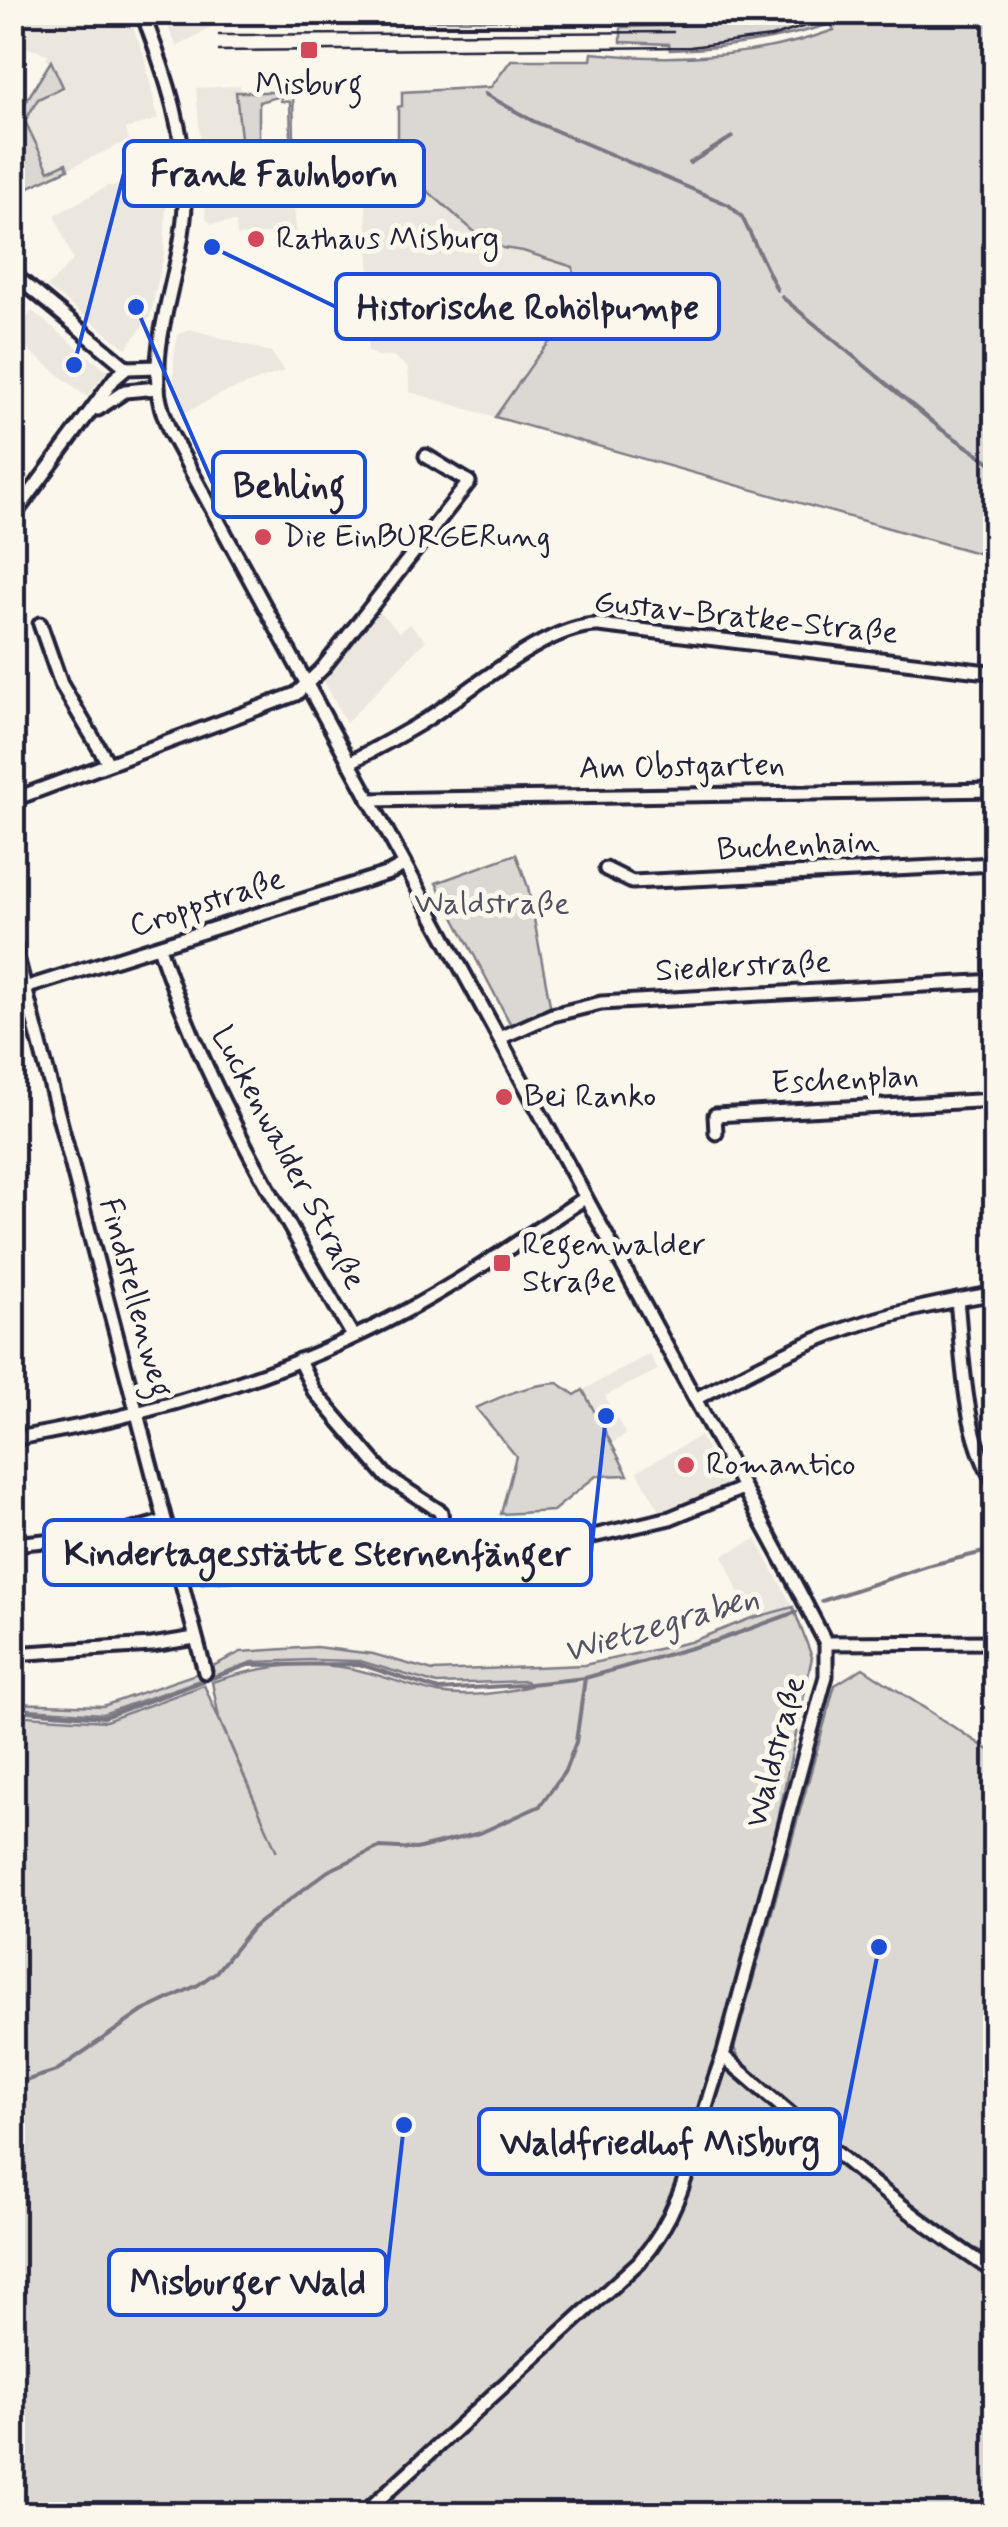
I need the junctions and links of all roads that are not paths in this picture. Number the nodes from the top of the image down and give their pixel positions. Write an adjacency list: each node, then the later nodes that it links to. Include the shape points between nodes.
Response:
1 (142, 12): 3 (street, Waldstraße, via 174,107 186,202)
2 (12, 272): 4 (street)
3 (158, 367): 4 (street); 5 (street, Waldstraße)
4 (127, 368): 6 (street)
5 (158, 388): 6 (street, via 125,390); 11 (street, Waldstraße, via 170,432)
6 (90, 415): 8 (street)
7 (426, 456): 11 (street, via 469,482)
8 (12, 518)
9 (40, 624): 13 (street, via 61,684)
10 (996, 673): 12 (street, Gustav-Bratke-Straße, via 580,626 552,636)
11 (306, 684): 12 (street, Waldstraße); 13 (street, via 296,694)
12 (349, 763): 16 (street, Waldstraße)
13 (108, 764): 15 (street)
14 (996, 790): 16 (street, Am Obstgarten)
15 (12, 800)
16 (369, 800): 18 (street, Waldstraße)
17 (996, 864): 19 (street, Buchenhain, via 632,882)
18 (404, 865): 21 (street, Croppstraße); 24 (street, Waldstraße)
19 (606, 870)
20 (12, 938): 23 (street, Findstellenweg)
21 (158, 948): 23 (street, Croppstraße); 30 (street, Luckenwalder Straße, via 224,1110)
22 (996, 981): 24 (street, Siedlerstraße, via 602,1003)
23 (19, 991): 33 (street, Findstellenweg)
24 (500, 1038): 27 (street, Waldstraße)
25 (996, 1100): 26 (street, Eschenplan, via 715,1114)
26 (716, 1133)
27 (585, 1198): 30 (street, via 449,1286); 32 (street, Waldstraße)
28 (996, 1293): 29 (street)
29 (957, 1300): 32 (street, via 827,1336); 35 (street, via 974,1427)
30 (353, 1336): 31 (street)
31 (299, 1360): 33 (street); 39 (street, via 314,1392 386,1477 442,1512)
32 (695, 1399): 36 (street, Waldstraße)
33 (136, 1414): 34 (street); 37 (street, Findstellenweg)
34 (12, 1439)
35 (993, 1480)
36 (743, 1488): 39 (street, via 651,1523 508,1556); 43 (street, Waldstraße)
37 (165, 1521): 38 (street, via 119,1534); 40 (street, Findstellenweg)
38 (12, 1544)
39 (446, 1561): 40 (street)
40 (181, 1576): 41 (street, Findstellenweg)
41 (195, 1638): 44 (street); 45 (street, Findstellenweg)
42 (996, 1642): 43 (street)
43 (826, 1643): 46 (street, Waldstraße, via 826,1676)
44 (12, 1654)
45 (205, 1672)
46 (723, 2056): 47 (street, via 876,2186); 48 (street, Waldstraße, via 662,2235)
47 (996, 2273)
48 (363, 2514)

